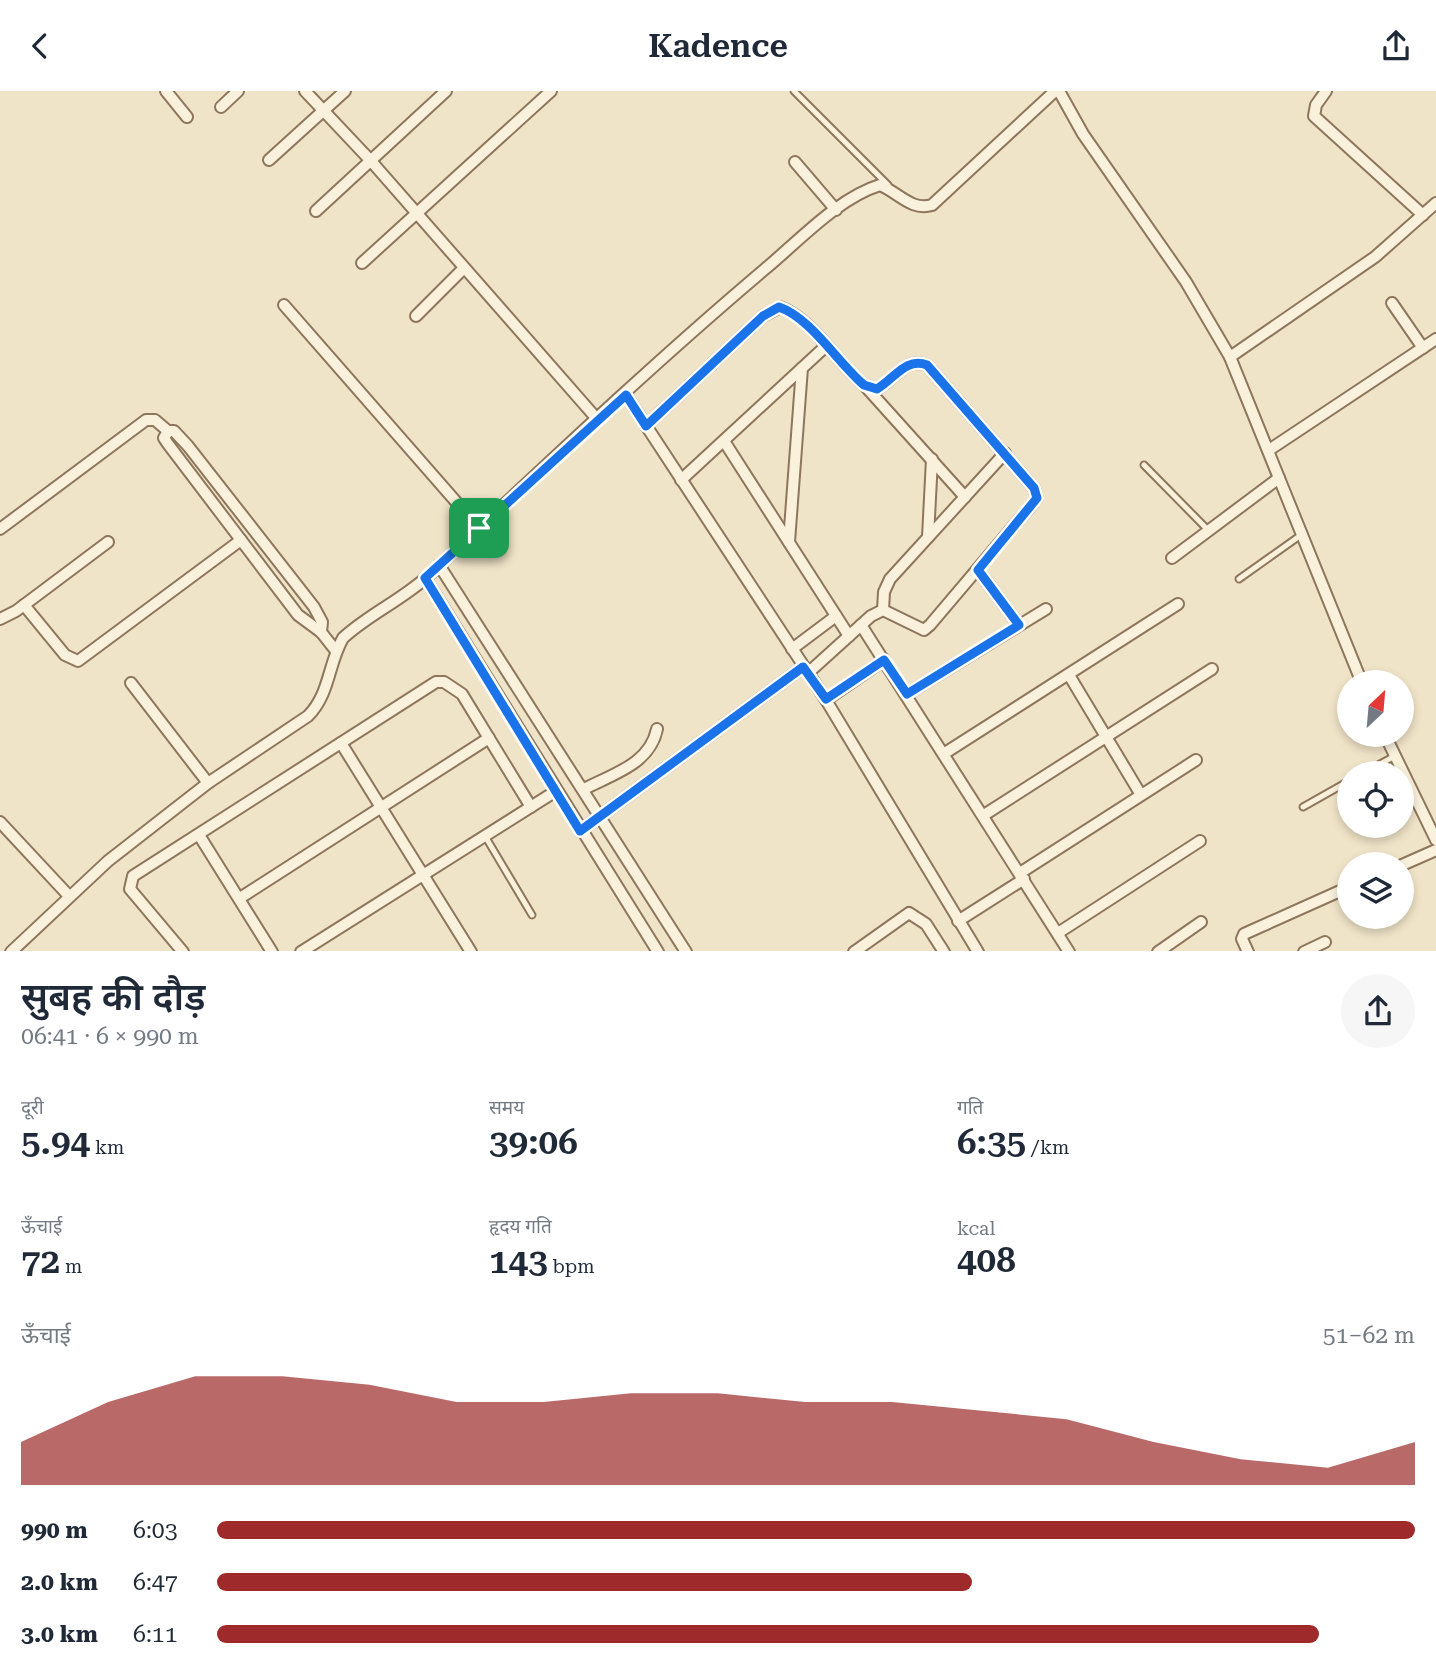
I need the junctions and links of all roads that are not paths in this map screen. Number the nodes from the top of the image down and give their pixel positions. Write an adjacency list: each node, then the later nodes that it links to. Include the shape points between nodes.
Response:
1 (166, 91): 12 (street)
2 (238, 91): 10 (street)
3 (304, 91): 11 (street)
4 (345, 91): 11 (street)
5 (446, 91): 14 (street)
6 (551, 91): 20 (street)
7 (794, 91): 16 (lane)
8 (1057, 91): 16 (street, via 932,205 911,205); 30 (street, via 1186,282)
9 (1326, 91): 21 (street, via 1314,116)
10 (221, 107)
11 (324, 110): 13 (street); 14 (street)
12 (187, 117)
13 (270, 160)
14 (371, 161): 19 (street); 20 (street)
15 (796, 162): 18 (street)
16 (893, 190): 18 (street, via 880,185 869,188)
17 (1436, 203): 21 (street)
18 (836, 210): 33 (street, via 695,328)
19 (316, 211)
20 (418, 215): 22 (street); 23 (street)
21 (1423, 215): 30 (street, via 1375,257)
22 (362, 264)
23 (464, 268): 26 (street); 34 (street)
24 (1392, 303): 29 (street)
25 (284, 305): 45 (street)
26 (416, 316)
27 (1436, 339): 29 (street)
28 (826, 346): 31 (street); 32 (street); 35 (street, via 790,310 770,310)
29 (1423, 348): 38 (street)
30 (1230, 357): 38 (street)
31 (802, 369): 37 (street); 52 (street)
32 (864, 385): 39 (street, via 877,389 909,363 927,365); 40 (street)
33 (626, 395): 34 (street); 35 (street)
34 (597, 419): 45 (street)
35 (646, 426): 43 (street)
36 (168, 431): 46 (street, via 155,420 146,420); 50 (street, via 164,438 168,444); 66 (street, via 174,431 188,446 314,607 322,622)
37 (723, 441): 43 (street); 52 (street)
38 (1269, 450): 42 (street)
39 (1005, 453): 44 (street); 55 (street, via 1037,498)
40 (932, 459): 44 (street); 49 (street)
41 (1144, 465): 47 (lane)
42 (1279, 478): 47 (street); 48 (street)
43 (681, 480): 68 (street)
44 (965, 496): 49 (street)
45 (479, 528): 54 (street)
46 (0, 529)
47 (1209, 531): 53 (street)
48 (1301, 535): 57 (lane); 73 (street)
49 (928, 537): 61 (street, via 887,585)
50 (241, 540): 59 (street, via 78,661 65,655); 66 (street, via 298,615)
51 (108, 542): 59 (street)
52 (789, 542): 62 (street)
53 (1172, 558)
54 (439, 565): 56 (street); 89 (street)
55 (978, 570): 61 (street, via 924,630); 65 (street)
56 (425, 578): 69 (street, via 352,629); 90 (street)
57 (1238, 579)
58 (1178, 604): 74 (street)
59 (24, 605): 63 (street)
60 (1046, 608): 65 (street)
61 (883, 610): 64 (street)
62 (836, 616): 67 (street); 68 (street)
63 (0, 619)
64 (861, 625): 67 (street); 70 (street)
65 (1019, 625): 76 (street)
66 (321, 632): 69 (street)
67 (849, 636): 72 (street)
68 (792, 649): 72 (street)
69 (336, 651): 87 (street, via 320,704)
70 (884, 660): 76 (street); 77 (street)
71 (1212, 669): 79 (street)
72 (806, 670): 77 (street); 96 (street)
73 (1357, 670)
74 (1069, 674): 79 (street); 83 (street)
75 (131, 683): 87 (street)
76 (907, 694): 83 (street)
77 (826, 699): 111 (street)
78 (657, 729): 89 (street, via 648,753)
79 (1106, 737): 91 (street); 95 (street)
80 (489, 738): 81 (street, via 461,694 436,682); 92 (street); 94 (street)
81 (341, 743): 94 (street); 99 (street)
82 (1391, 747): 84 (street)
83 (945, 753): 95 (street)
84 (1395, 756): 86 (lane); 101 (street)
85 (1196, 760): 91 (street)
86 (1386, 761)
87 (208, 783): 108 (street)
88 (1337, 788): 93 (lane)
89 (584, 789): 96 (street)
90 (556, 792): 92 (street); 98 (street)
91 (1141, 795): 106 (street)
92 (531, 807): 100 (street)
93 (1303, 807)
94 (381, 808): 105 (street); 109 (street)
95 (984, 815): 106 (street)
96 (600, 817): 98 (street); 121 (street)
97 (0, 822): 108 (street)
98 (580, 831): 120 (street)
99 (199, 835): 109 (street); 116 (street, via 130,882 130,889)
100 (485, 836): 105 (street); 110 (lane)
101 (1436, 840)
102 (1200, 841): 113 (street)
103 (1436, 850): 104 (street)
104 (1414, 860)
105 (422, 875): 118 (street); 119 (street)
106 (1022, 876): 111 (street); 113 (street)
107 (1337, 892): 127 (street, via 1244,934)
108 (69, 896): 115 (street)
109 (240, 898): 117 (street)
110 (532, 915)
111 (958, 921): 124 (street)
112 (1201, 922): 126 (street)
113 (1058, 933): 125 (street)
114 (1325, 941): 128 (street)
115 (11, 951)
116 (183, 951)
117 (272, 951)
118 (301, 951)
119 (471, 951)
120 (658, 951)
121 (685, 951)
122 (854, 951): 123 (street, via 909,913 926,923)
123 (944, 951)
124 (978, 951)
125 (1069, 951)
126 (1158, 951)
127 (1248, 951)
128 (1304, 951)

